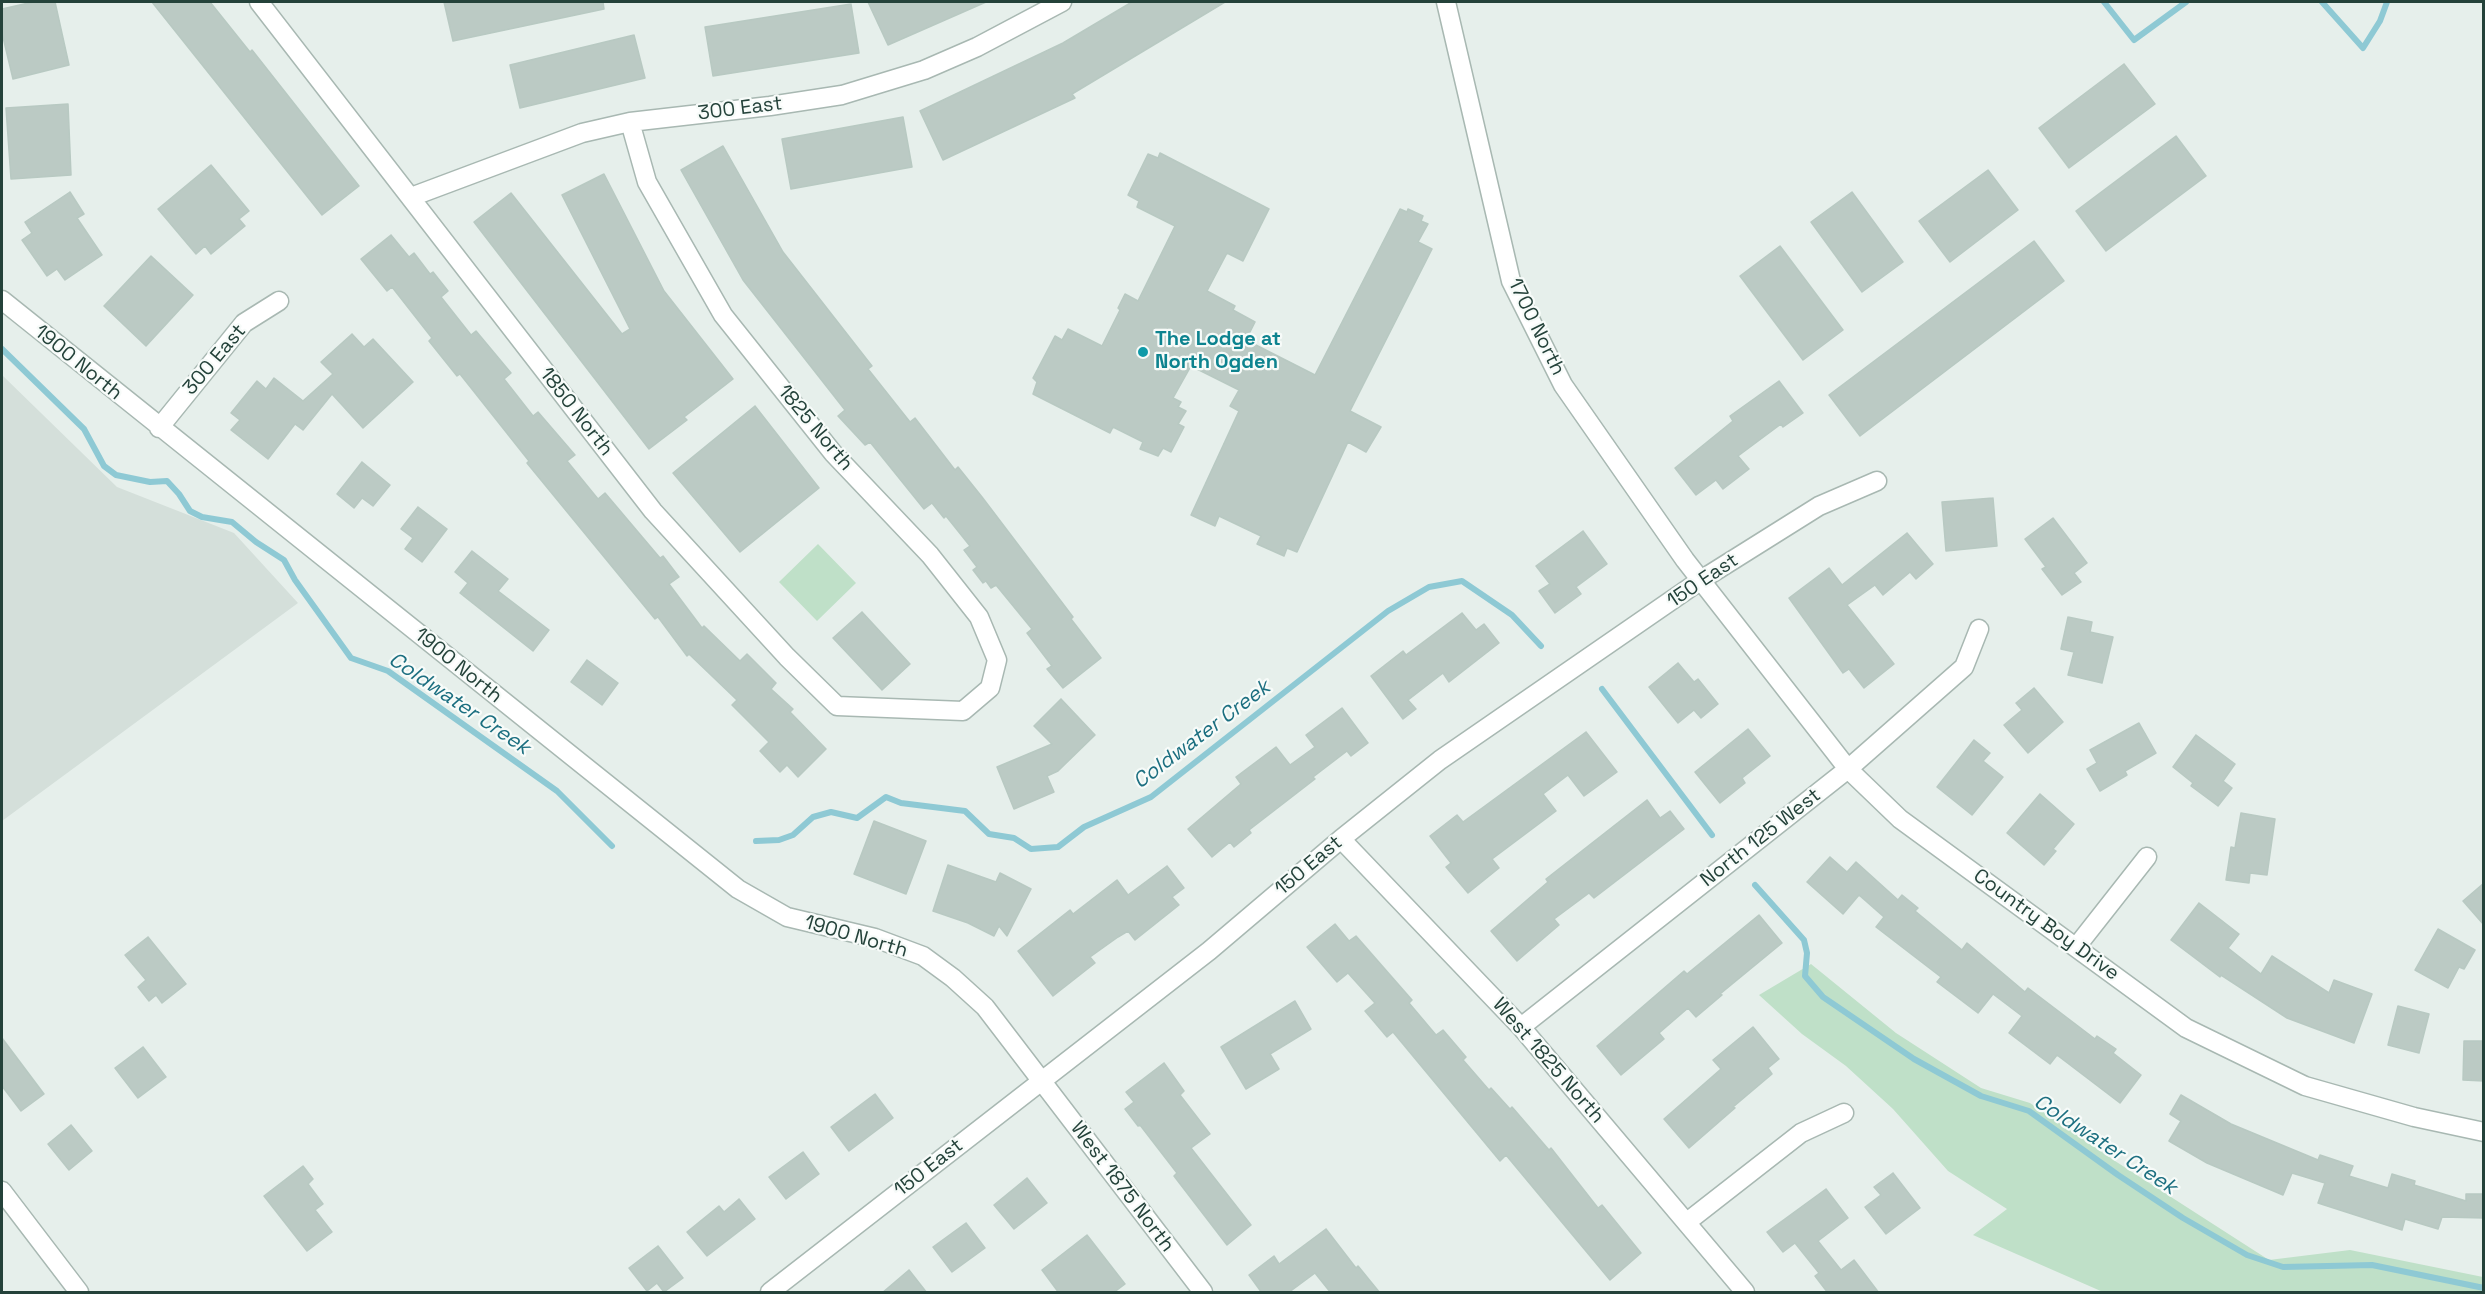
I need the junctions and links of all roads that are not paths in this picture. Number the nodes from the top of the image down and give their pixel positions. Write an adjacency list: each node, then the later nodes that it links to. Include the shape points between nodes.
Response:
1 (259, 2): 5 (street, 1850 North)
2 (1062, 2): 4 (street, 300 East, via 924,70 842,95)
3 (1446, 2): 10 (street, 1700 North, via 1511,281 1563,385)
4 (630, 122): 5 (street, 300 East, via 582,133); 12 (street, 1825 North, via 647,182 723,315 833,453 930,555 979,617 997,660 990,688)
5 (411, 197): 12 (street, 1850 North, via 653,511 837,706)
6 (2, 300): 8 (street, 1900 North)
7 (279, 301): 8 (street, 300 East, via 243,323)
8 (159, 428): 18 (street, 1900 North, via 738,889 787,917 874,938 923,956 953,978 985,1007)
9 (1877, 481): 10 (street, 150 East, via 1819,506)
10 (1701, 580): 13 (street, Country Boy Drive); 14 (street, 150 East, via 1440,760)
11 (1979, 630): 13 (street, North 125 West, via 1964,667)
12 (963, 711)
13 (1848, 769): 16 (street, Country Boy Drive, via 1900,819); 17 (street, North 125 West)
14 (1341, 839): 17 (street, West 1825 North); 18 (street, 150 East, via 1209,951)
15 (2147, 857): 16 (street)
16 (2077, 946): 20 (street, Country Boy Drive, via 2186,1028 2305,1086)
17 (1521, 1027): 22 (street, West 1825 North)
18 (1041, 1081): 24 (street, 150 East); 25 (street, West 1875 North)
19 (1844, 1113): 22 (street, via 1801,1133)
20 (2484, 1132)
21 (2, 1191): 23 (street)
22 (1687, 1222): 26 (street, West 1825 North)
23 (79, 1293)
24 (770, 1293)
25 (1203, 1293)
26 (1745, 1293)

